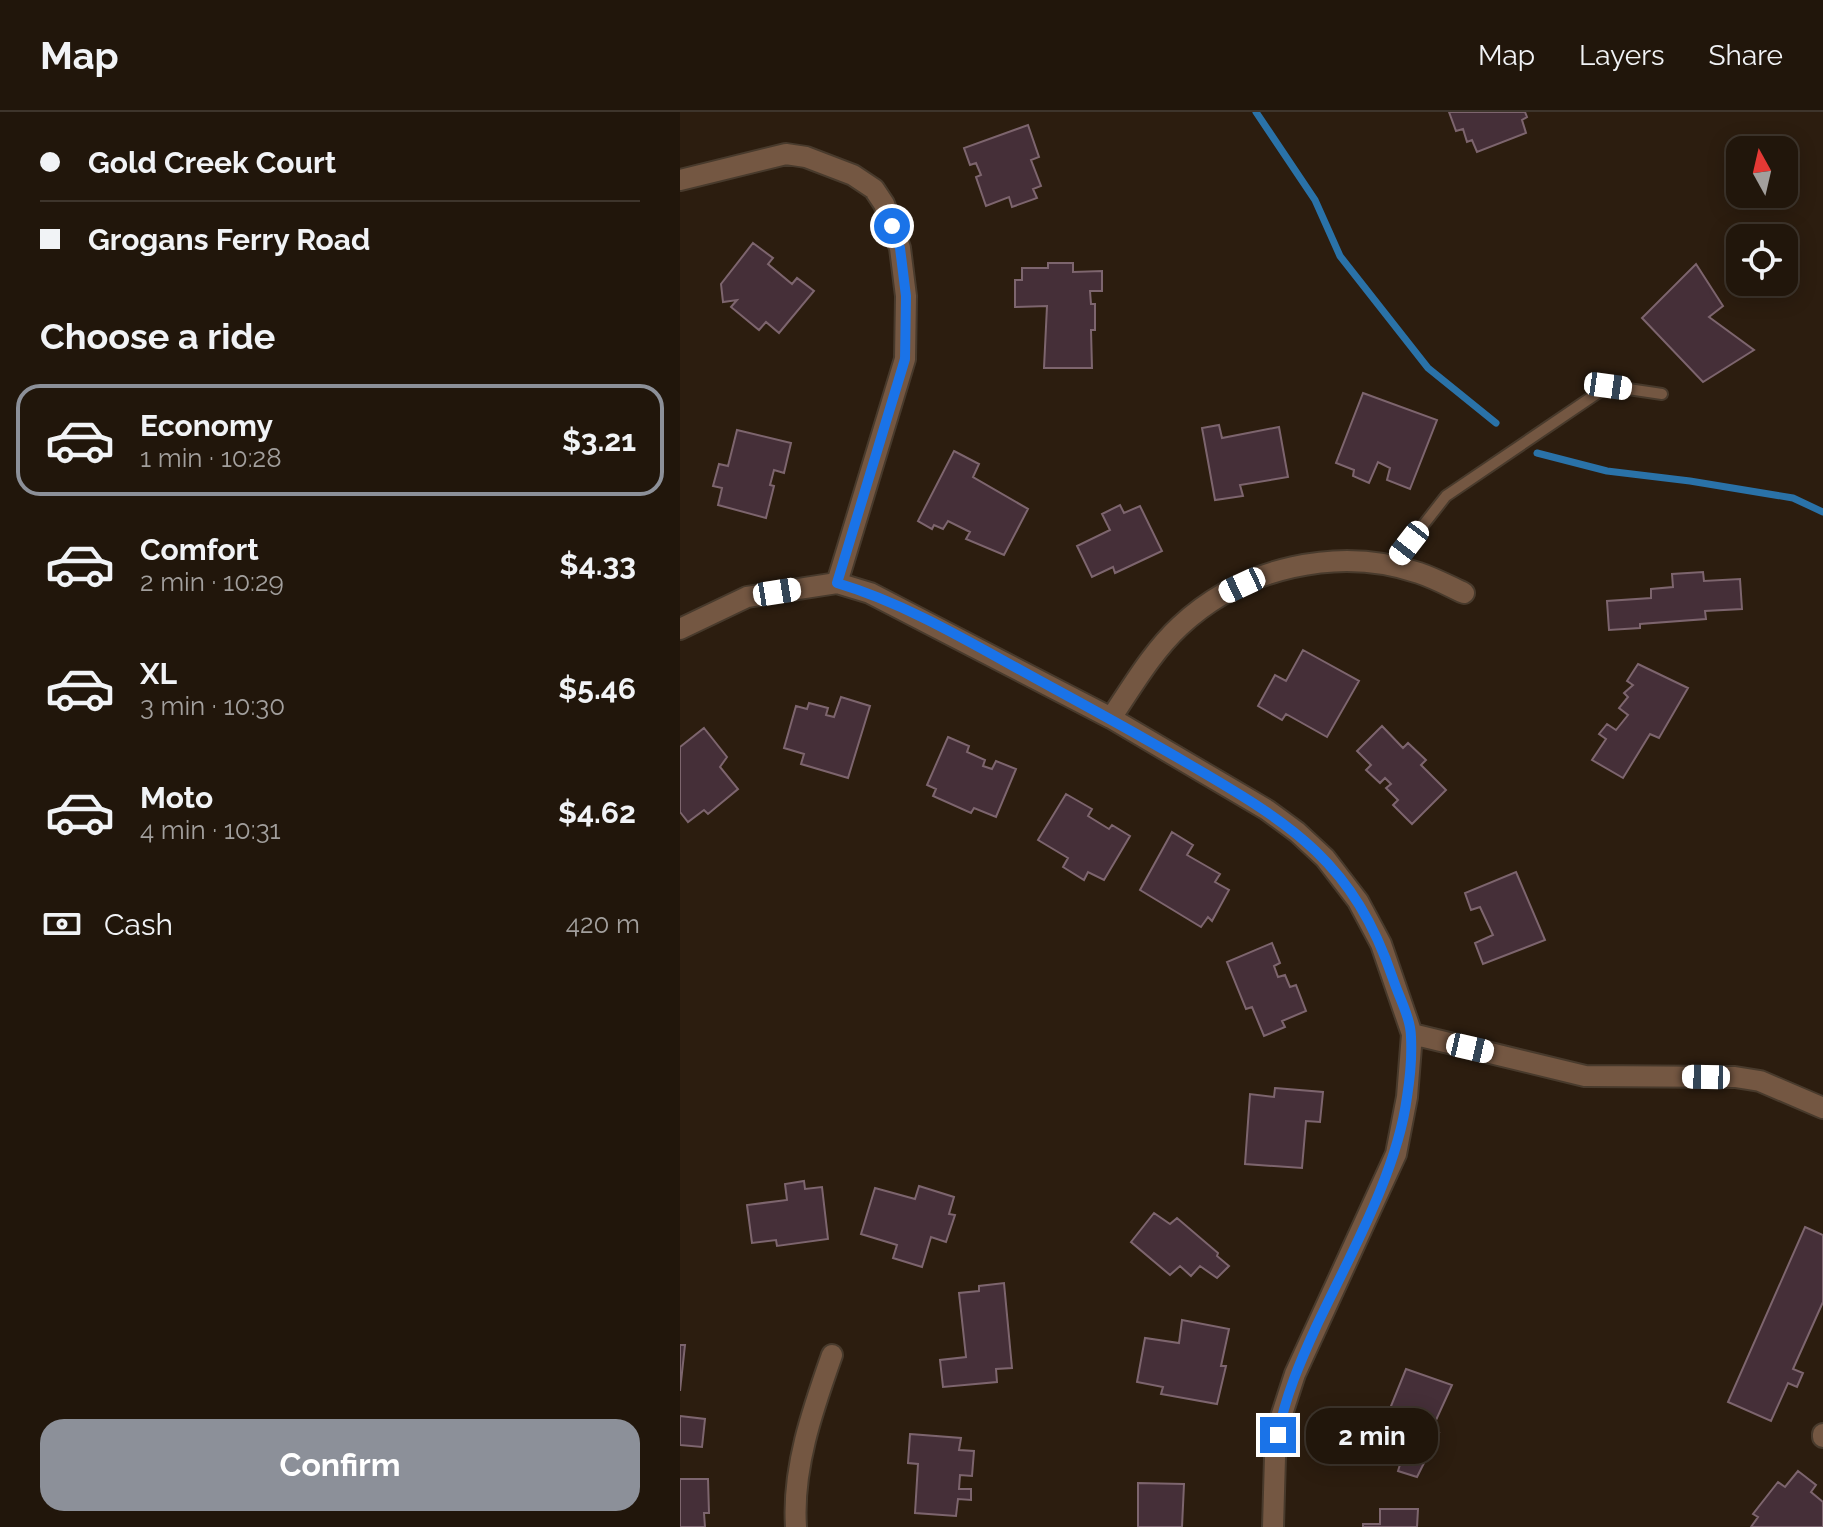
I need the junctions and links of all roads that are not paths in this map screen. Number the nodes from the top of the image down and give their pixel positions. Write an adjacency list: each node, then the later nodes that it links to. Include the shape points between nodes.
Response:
1 (680, 180): 4 (street, via 786,154 853,175 874,189 884,204 900,248 905,359)
2 (1662, 394): 3 (lane, via 1608,386 1446,496)
3 (1391, 567): 5 (street, via 1418,572); 7 (street, via 1366,561 1316,562 1264,574 1219,596 1171,636)
4 (837, 583): 6 (street, via 747,597); 7 (street, via 907,611)
5 (1464, 593)
6 (680, 629)
7 (1111, 718): 8 (street, via 1267,810 1325,858 1358,901 1381,944)
8 (1412, 1034): 9 (street, via 1585,1076 1760,1081); 12 (street, via 1396,1154 1295,1374 1282,1414)
9 (1823, 1108)
10 (832, 1355): 11 (street, via 812,1410 800,1468)
11 (796, 1527)
12 (1273, 1527)

